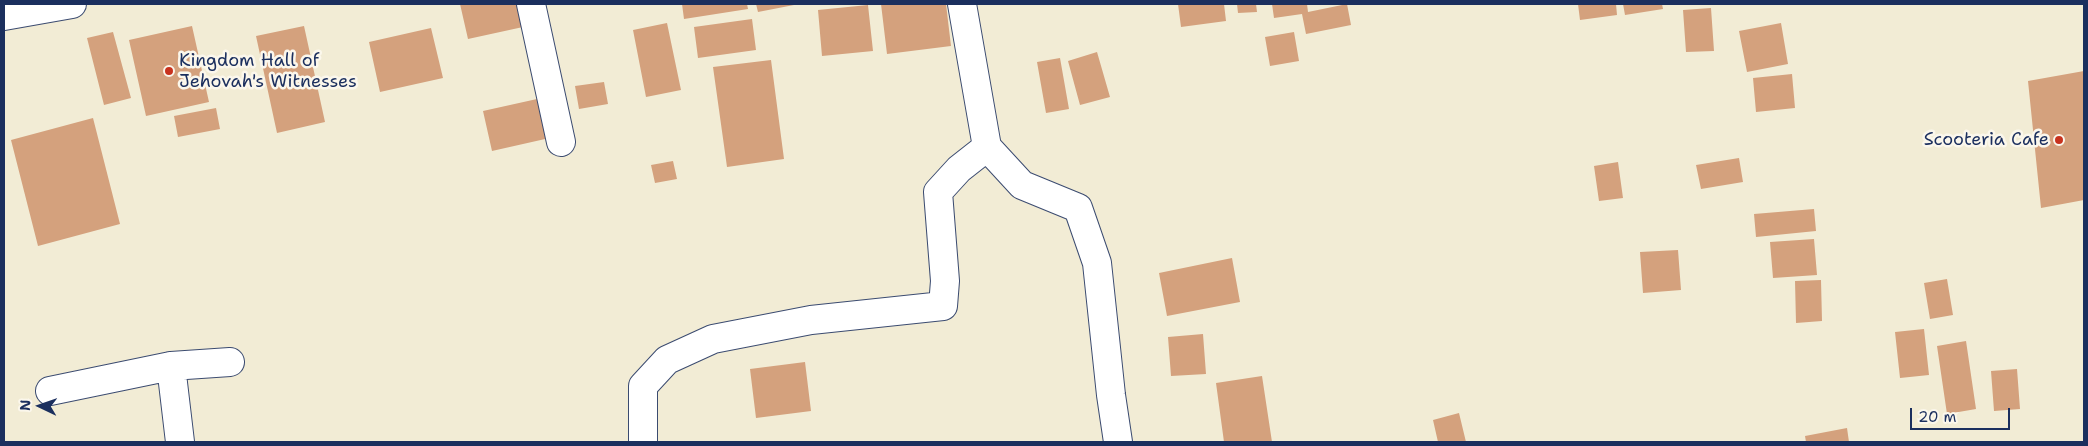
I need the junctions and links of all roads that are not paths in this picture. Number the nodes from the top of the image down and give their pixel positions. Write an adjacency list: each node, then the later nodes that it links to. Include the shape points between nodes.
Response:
1 (72, 4): 4 (street)
2 (531, 4): 5 (street)
3 (962, 4): 6 (street)
4 (4, 16)
5 (561, 142)
6 (986, 147): 11 (street, via 938,192 945,281 943,306 810,320 713,339 668,360 643,386); 12 (street, via 1022,185 1078,208 1096,263)
7 (230, 362): 8 (street)
8 (171, 366): 9 (street); 10 (street)
9 (50, 391)
10 (180, 442)
11 (643, 442)
12 (1118, 442)

